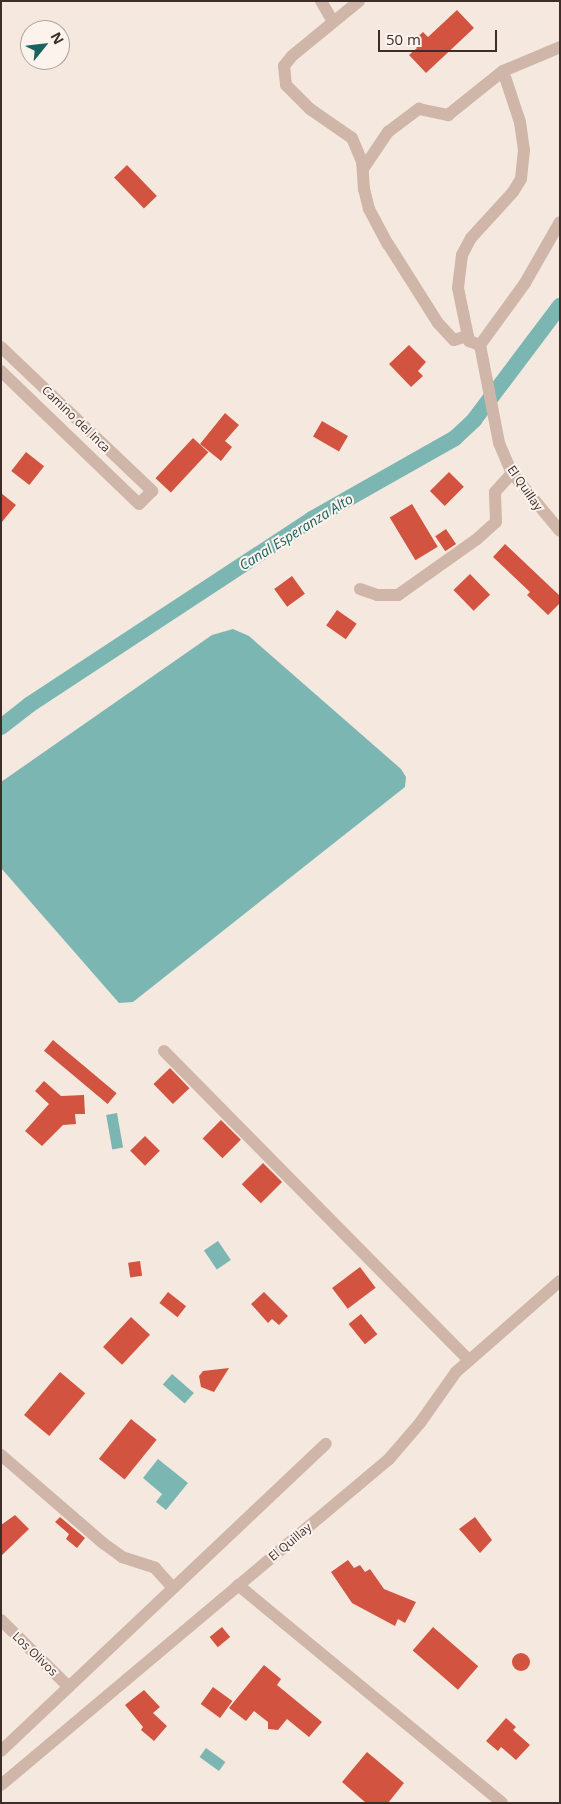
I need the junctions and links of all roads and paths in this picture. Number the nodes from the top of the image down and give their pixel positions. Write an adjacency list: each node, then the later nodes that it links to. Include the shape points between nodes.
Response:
1 (321, 1): 3 (street)
2 (359, 1): 3 (street)
3 (333, 22): 6 (street, via 292,56 284,66 284,79 293,94 352,138 360,153)
4 (560, 47): 5 (street)
5 (503, 71): 6 (street, via 448,115 419,109 388,132); 8 (street, via 520,122 523,167 513,192 471,238 462,255 458,288)
6 (363, 169): 8 (street, via 366,200 388,244 438,324 454,340)
7 (560, 222): 9 (street, via 525,283)
8 (467, 336): 9 (street, via 469,342)
9 (480, 345): 12 (street, El Quillay, via 499,443)
10 (1, 347): 11 (street, Camino del Inca, via 152,491 139,504)
11 (1, 371)
12 (512, 473): 13 (street, El Quillay); 14 (street, via 495,492 496,522 477,539 398,595 377,596)
13 (560, 531)
14 (360, 589)
15 (164, 1051): 17 (street)
16 (560, 1281): 17 (street, El Quillay)
17 (469, 1360): 20 (street, El Quillay, via 443,1386 420,1423 389,1459)
18 (326, 1444): 21 (street)
19 (1, 1455): 21 (street, via 103,1543 122,1557 155,1568)
20 (238, 1586): 25 (street, El Quillay); 26 (street)
21 (173, 1588): 23 (street)
22 (1, 1620): 23 (street, Los Olivos)
23 (69, 1686): 24 (street)
24 (1, 1751)
25 (1, 1785)
26 (502, 1803)

